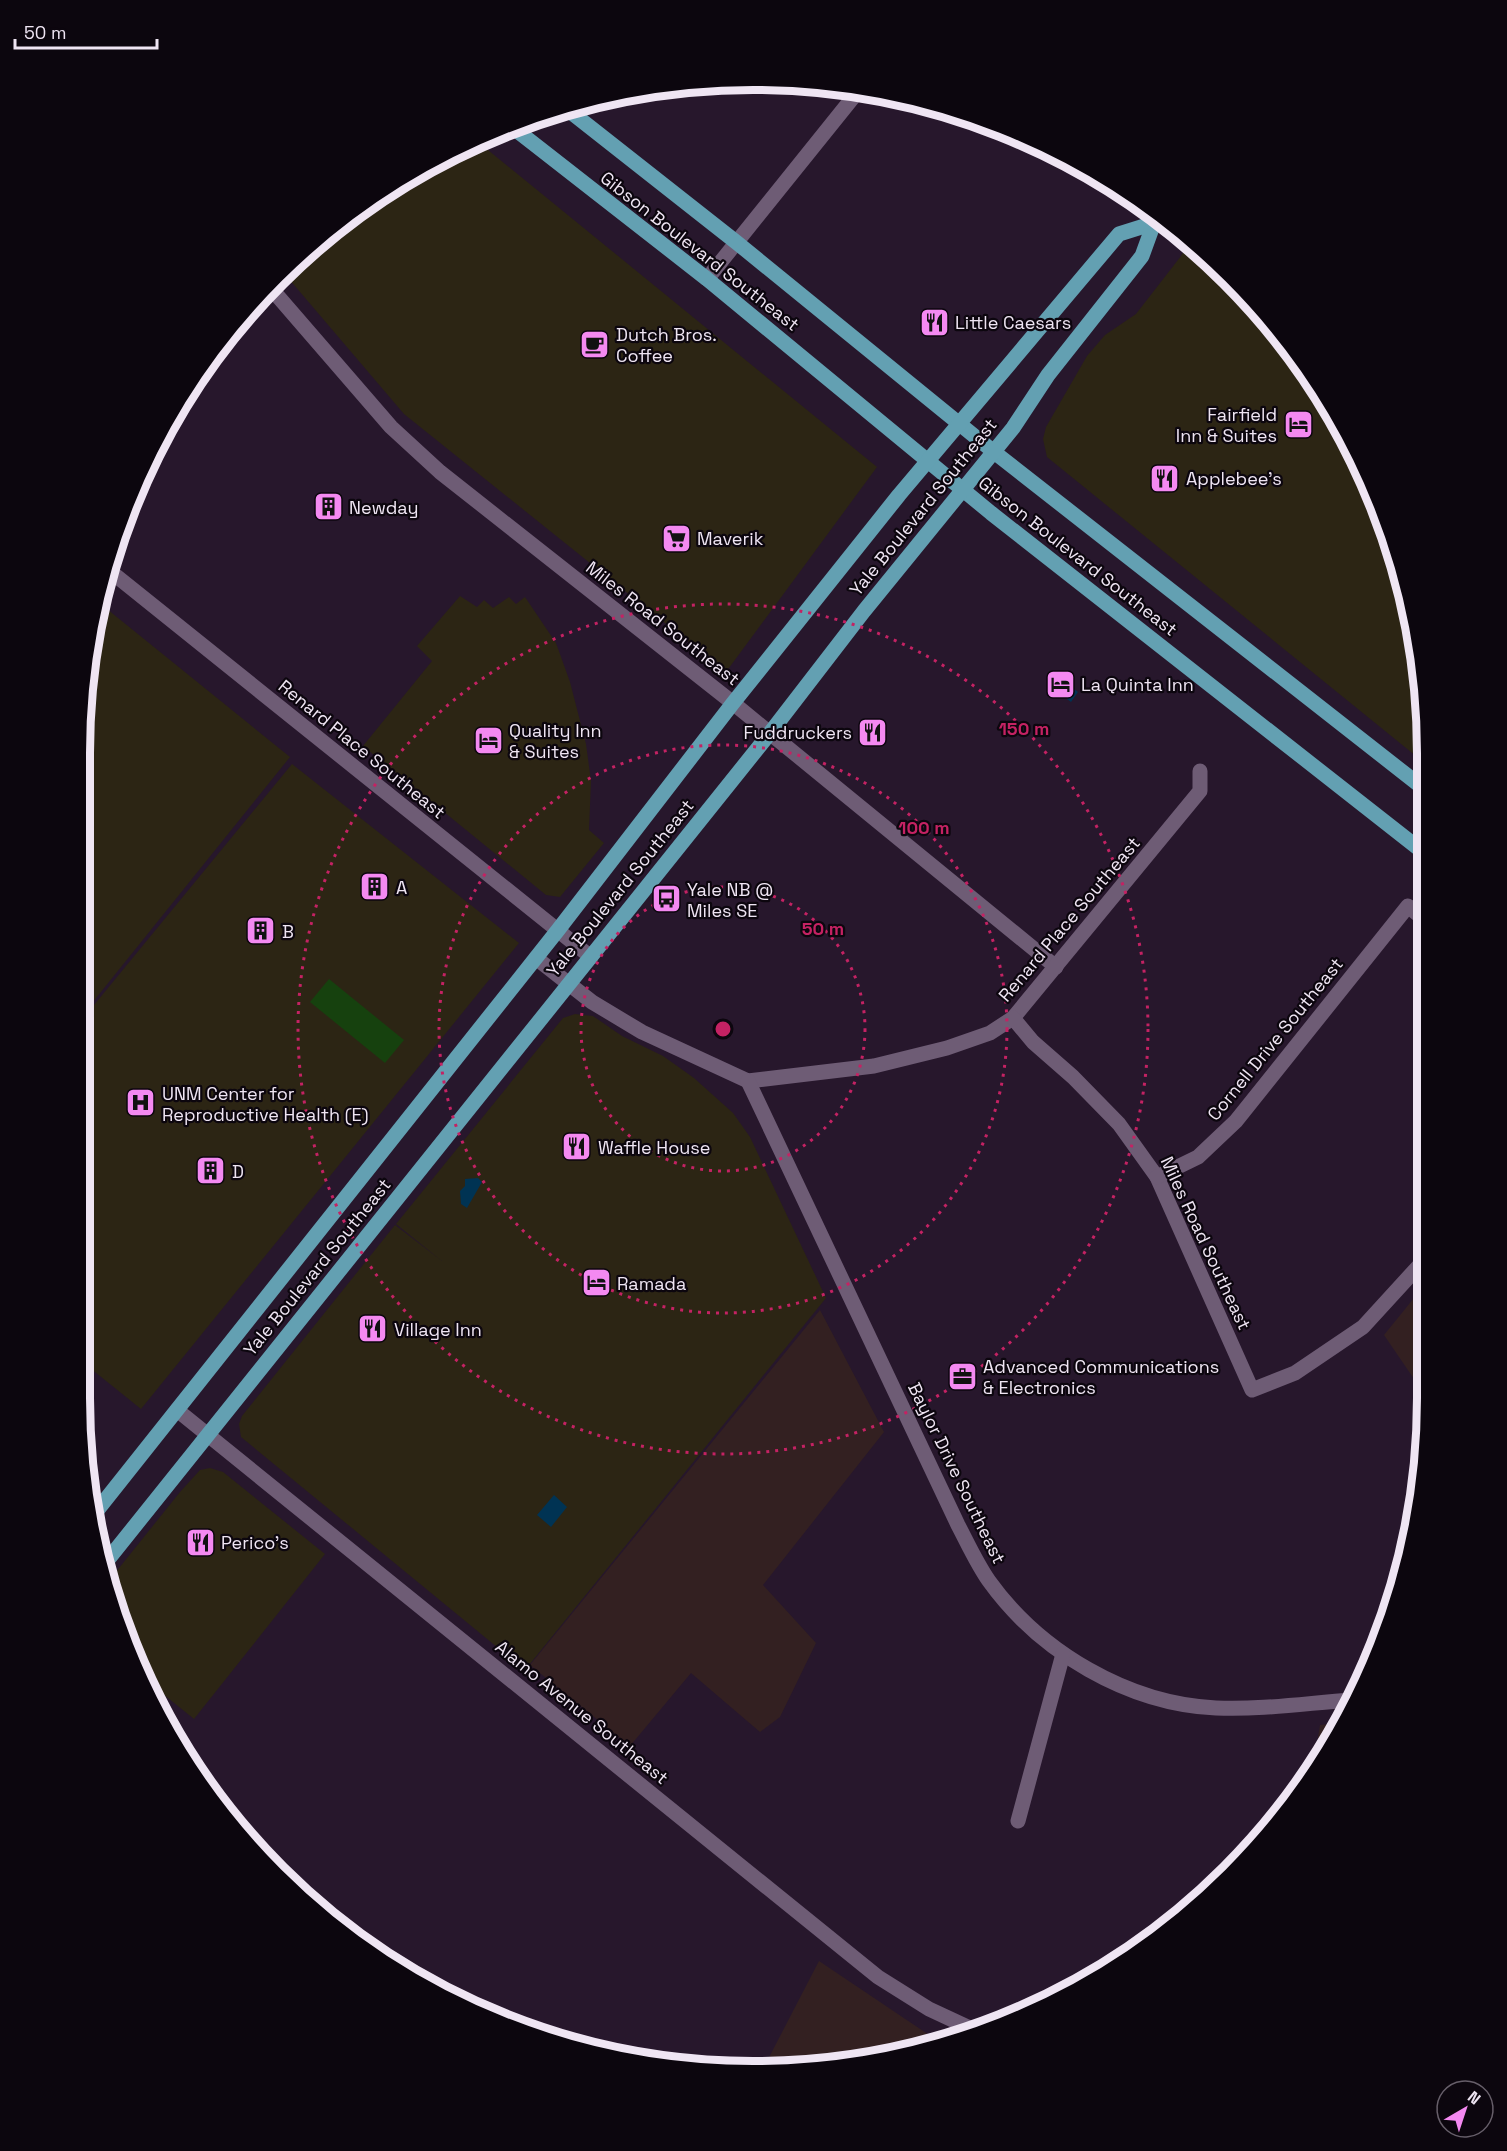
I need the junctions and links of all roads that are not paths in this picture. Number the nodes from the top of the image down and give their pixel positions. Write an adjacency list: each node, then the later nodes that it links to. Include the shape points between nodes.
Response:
1 (852, 98): 6 (street)
2 (575, 115): 6 (main road, Gibson Boulevard Southeast)
3 (520, 133): 7 (main road, Gibson Boulevard Southeast)
4 (1150, 222): 9 (main road, Yale Boulevard Southeast, via 1119,234)
5 (1154, 225): 10 (main road, Yale Boulevard Southeast, via 1142,256 1048,375)
6 (736, 242): 7 (street); 9 (main road, Gibson Boulevard Southeast)
7 (707, 279): 11 (main road, Gibson Boulevard Southeast)
8 (276, 293): 14 (street, Miles Road Southeast, via 413,448)
9 (958, 424): 10 (main road, Gibson Boulevard Southeast); 11 (main road, Yale Boulevard Southeast)
10 (993, 453): 12 (main road, Yale Boulevard Southeast); 17 (main road, Gibson Boulevard Southeast)
11 (927, 460): 12 (main road, Gibson Boulevard Southeast); 14 (main road, Yale Boulevard Southeast)
12 (963, 489): 15 (main road, Yale Boulevard Southeast); 18 (main road, Gibson Boulevard Southeast)
13 (115, 576): 20 (street, Renard Place Southeast)
14 (733, 703): 15 (street, Miles Road Southeast); 20 (main road, Yale Boulevard Southeast)
15 (770, 733): 21 (main road, Yale Boulevard Southeast); 23 (street, Miles Road Southeast)
16 (1200, 771): 23 (street, Renard Place Southeast, via 1200,791)
17 (1417, 782)
18 (1417, 846)
19 (1417, 913): 27 (street, Cornell Drive Southeast, via 1408,906 1236,1121 1198,1157)
20 (558, 930): 21 (street, Renard Place Southeast); 22 (main road, Yale Boulevard Southeast)
21 (591, 957): 24 (main road, Yale Boulevard Southeast)
22 (536, 958): 24 (street); 29 (main road, Yale Boulevard Southeast)
23 (1056, 967): 25 (street, Renard Place Southeast)
24 (567, 984): 26 (street, via 642,1032); 30 (main road, Yale Boulevard Southeast)
25 (1013, 1018): 26 (street, Renard Place Southeast, via 990,1033 874,1066); 27 (street, Miles Road Southeast, via 1119,1124)
26 (748, 1081): 33 (street, Baylor Drive Southeast, via 958,1526 1005,1601)
27 (1157, 1177): 28 (street, Miles Road Southeast, via 1252,1390 1296,1372 1363,1327)
28 (1417, 1269)
29 (177, 1410): 30 (street, Alamo Avenue Southeast); 31 (main road, Yale Boulevard Southeast)
30 (208, 1434): 32 (main road, Yale Boulevard Southeast); 36 (street, Alamo Avenue Southeast, via 878,1977)
31 (100, 1507)
32 (110, 1557)
33 (1064, 1654): 34 (street, Baylor Drive Southeast, via 1109,1680 1184,1704 1217,1708); 35 (street)
34 (1344, 1700)
35 (1018, 1821)
36 (966, 2026)

